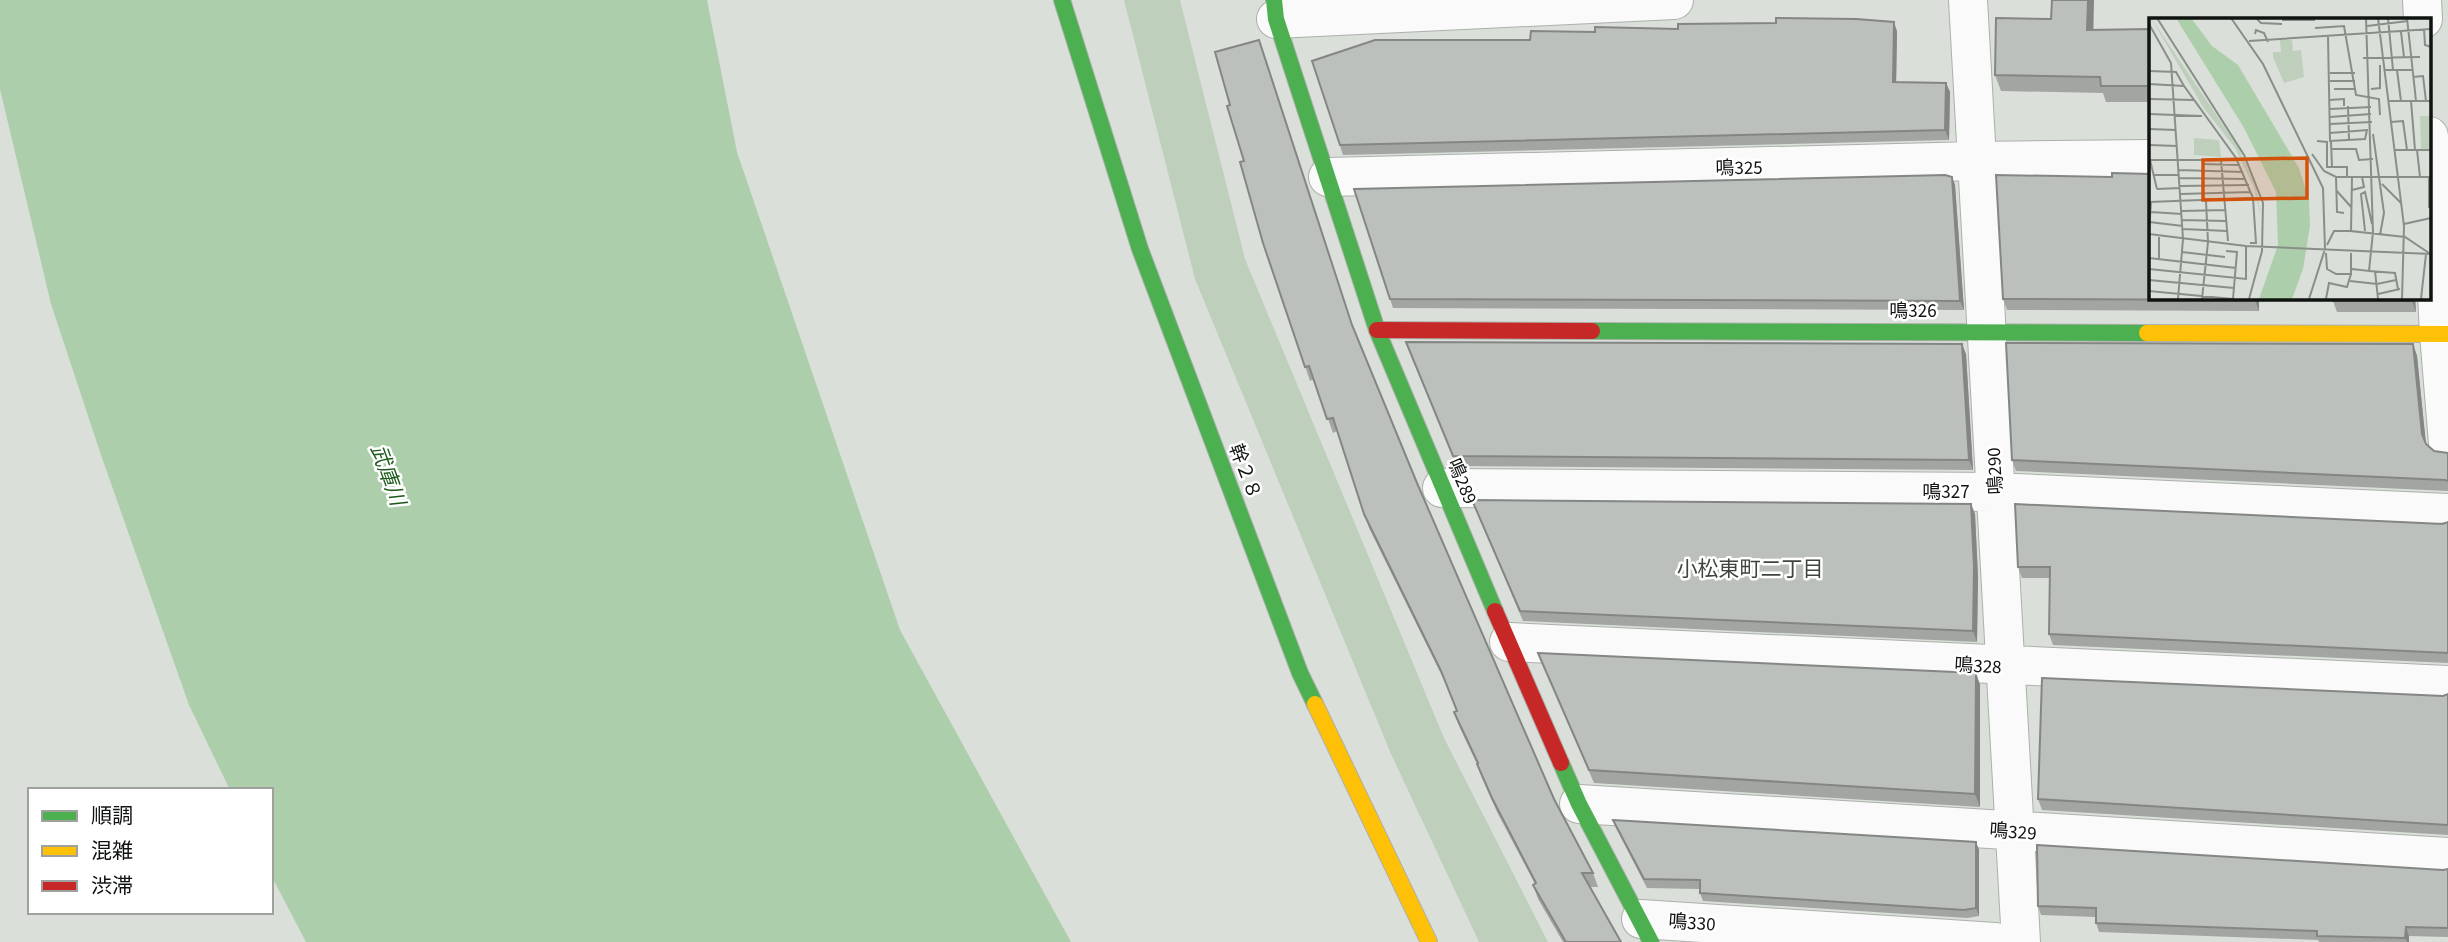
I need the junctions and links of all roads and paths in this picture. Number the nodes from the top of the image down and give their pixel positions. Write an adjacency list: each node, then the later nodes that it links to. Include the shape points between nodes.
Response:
1 (1062, 0): 25 (street, 幹２８, via 1140,249 1300,673)
2 (1674, 0): 5 (street)
3 (1968, 0): 9 (street, 鳴290)
4 (2422, 0): 6 (street)
5 (1275, 9): 10 (street, 鳴289)
6 (2423, 18)
7 (2434, 152): 13 (street)
8 (2149, 159): 9 (street, 鳴325)
9 (1977, 161): 10 (street, 鳴325); 12 (street, 鳴290)
10 (1328, 177): 11 (street, 鳴289)
11 (1377, 330): 12 (street, 鳴326); 15 (street, 鳴289)
12 (1986, 331): 13 (street, 鳴326); 16 (street, 鳴290)
13 (2443, 334): 14 (street)
14 (2448, 443)
15 (1443, 488): 16 (street, 鳴327); 18 (street, 鳴289)
16 (1995, 492): 17 (street, 鳴327); 19 (street, 鳴290)
17 (2448, 513)
18 (1509, 642): 19 (street, 鳴328); 21 (street, 鳴289)
19 (2005, 666): 20 (street, 鳴328); 22 (street, 鳴290)
20 (2448, 685)
21 (1579, 804): 22 (street, 鳴329); 24 (street, 鳴289)
22 (2014, 831): 23 (street, 鳴329); 27 (street, 鳴290)
23 (2448, 857)
24 (1646, 930): 26 (street, 鳴330)
25 (1429, 942)
26 (1995, 942)
27 (2021, 942)

